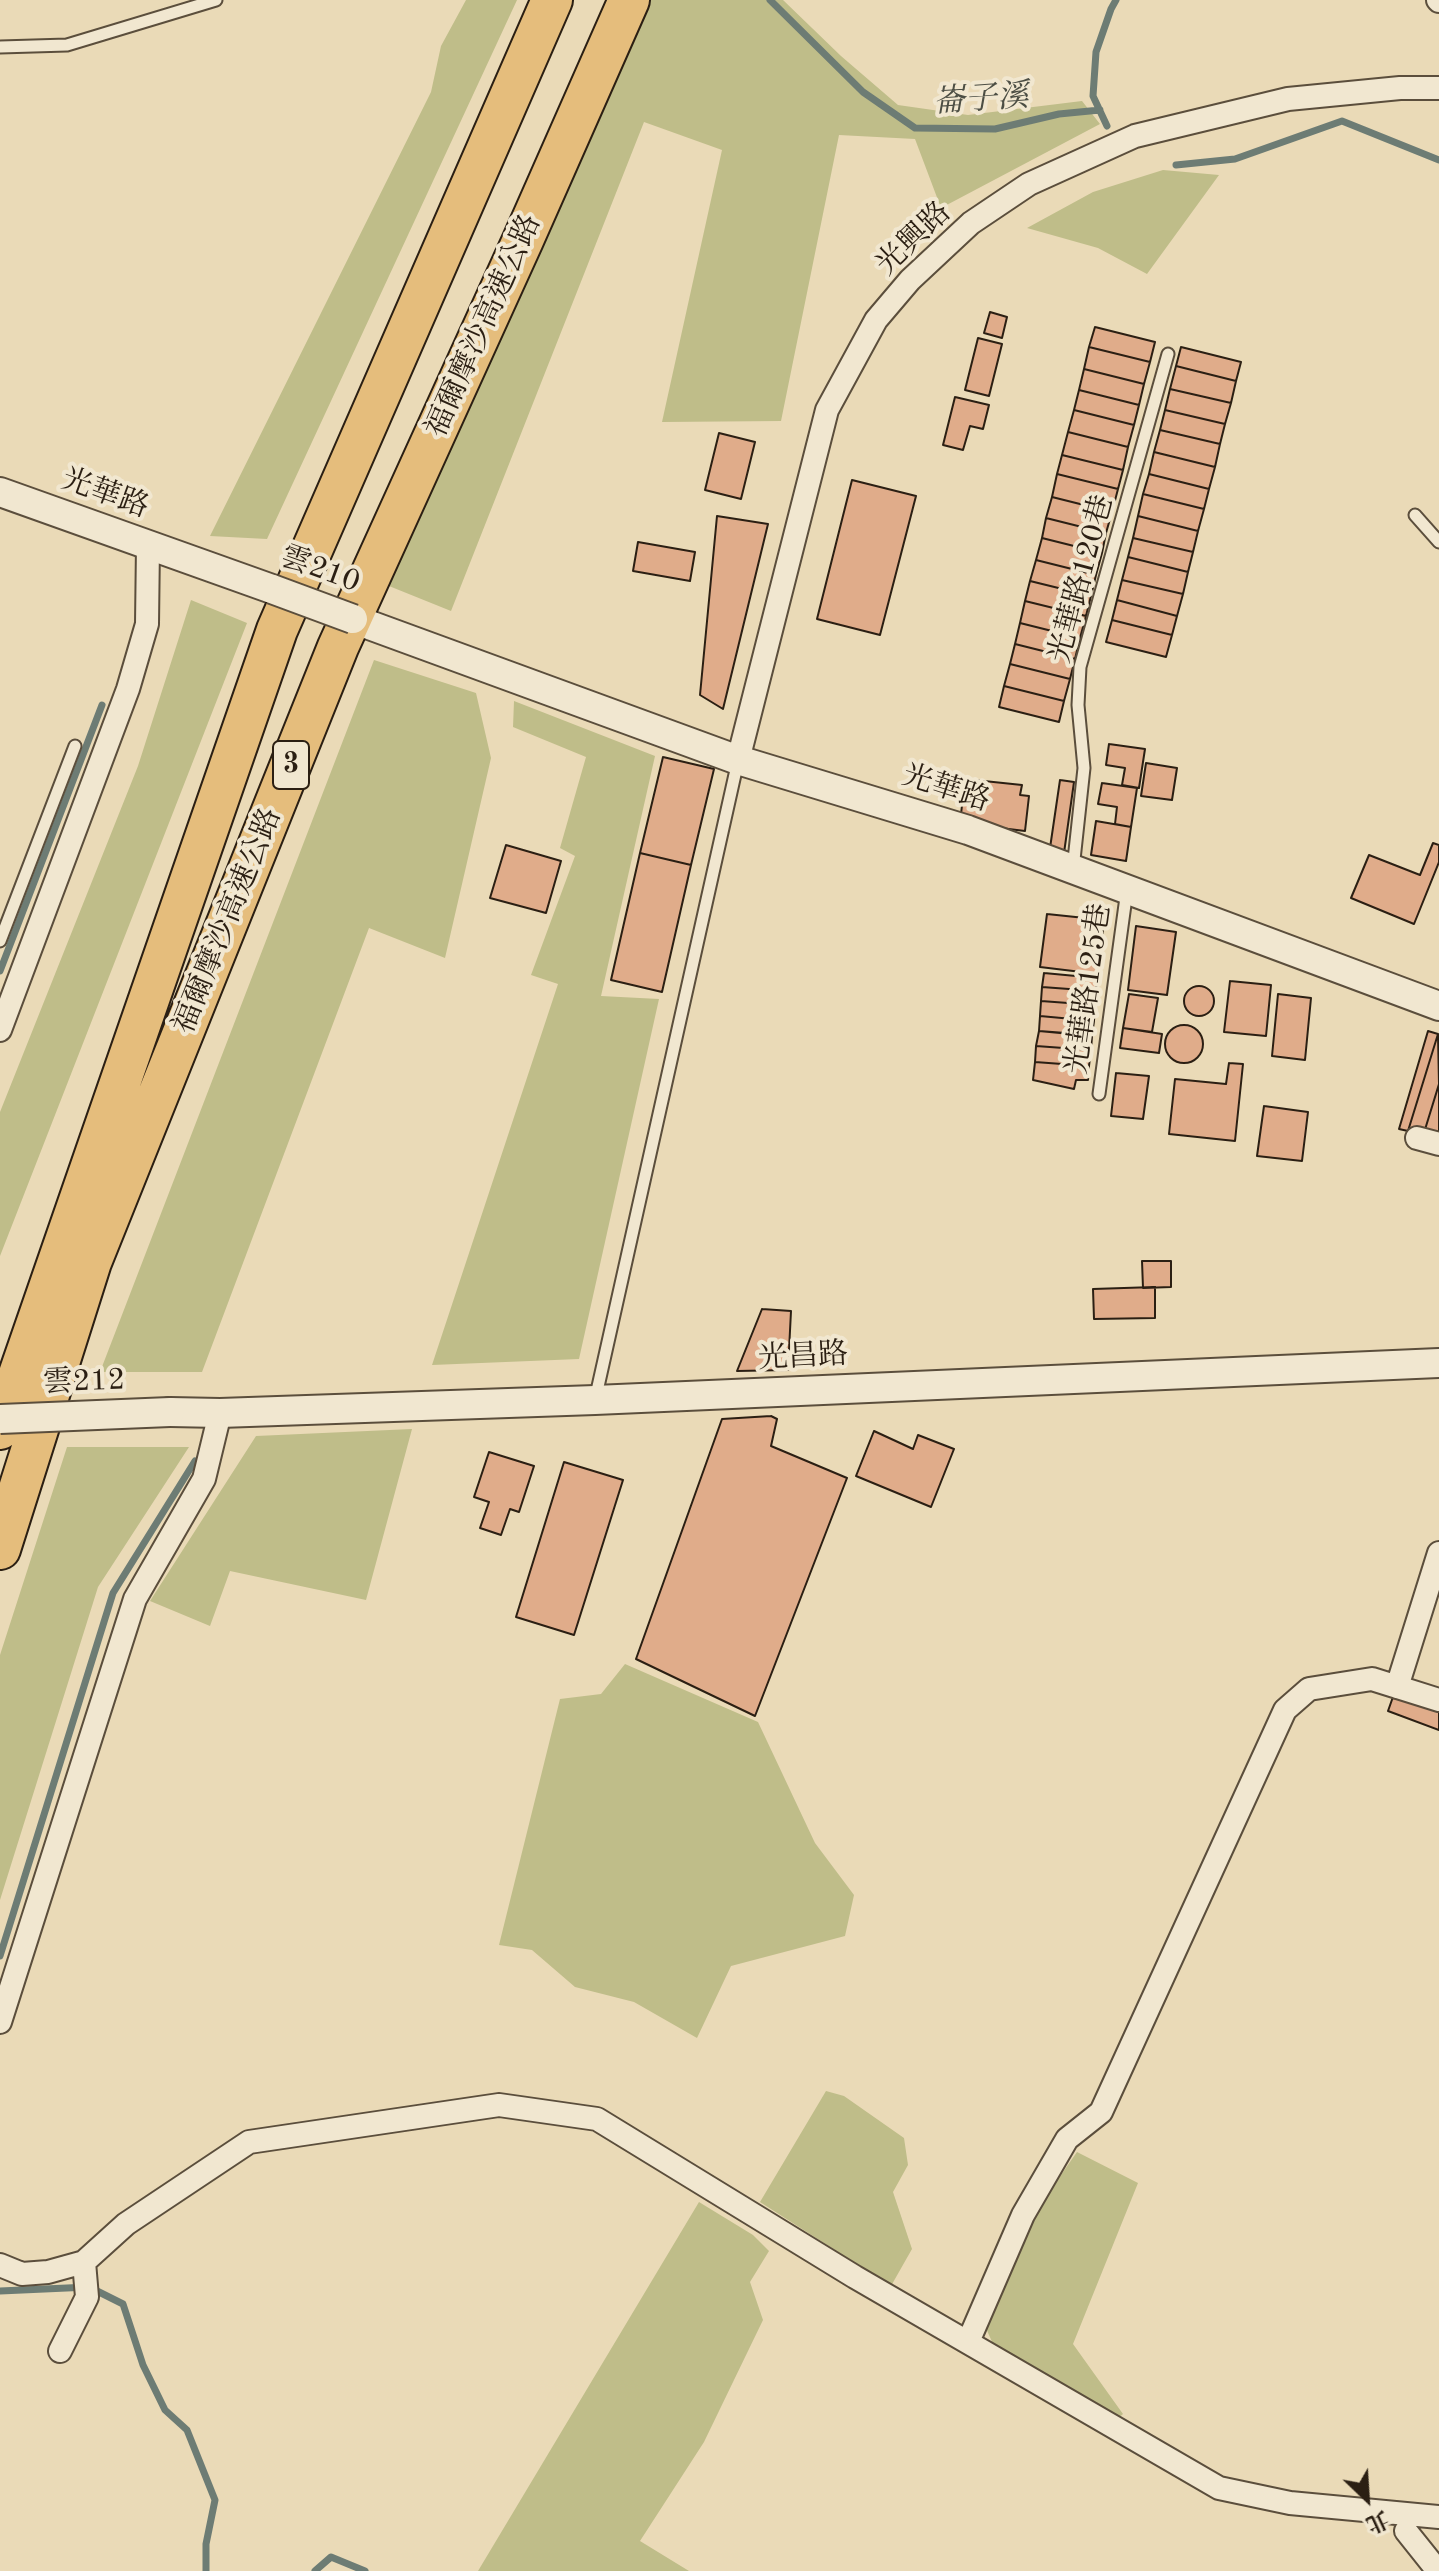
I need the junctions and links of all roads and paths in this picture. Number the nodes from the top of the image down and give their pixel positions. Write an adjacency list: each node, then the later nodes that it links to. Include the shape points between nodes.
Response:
1 (216, 0): 4 (lane, via 67,45)
2 (552, 0): 26 (highway, 福爾摩沙高速公路 / 3, via 277,630)
3 (629, 0): 27 (highway, 福爾摩沙高速公路 / 3, via 332,662 91,1262)
4 (0, 47)
5 (1439, 88): 14 (street, 光興路, via 1288,99 1135,136 1029,184 971,223 910,280 876,320 827,410)
6 (1168, 354): 15 (lane, 光華路120巷, via 1080,667 1084,768)
7 (0, 492): 10 (street, 光華路 / 雲210)
8 (1415, 515): 9 (lane)
9 (1439, 542)
10 (148, 545): 11 (street, 光華路 / 雲210); 19 (street, via 147,624 128,689)
11 (188, 559): 12 (street, 雲210 / 雲210, bridge)
12 (429, 646): 14 (street, 光華路 / 雲210)
13 (75, 746): 17 (lane)
14 (738, 760): 15 (street, 光華路 / 雲210, via 968,830); 22 (lane)
15 (1073, 869): 16 (street, 光華路 / 雲210)
16 (1127, 890): 18 (street, 光華路 / 雲210); 20 (lane, 光華路125巷)
17 (0, 941)
18 (1439, 1006)
19 (0, 1030)
20 (1099, 1094)
21 (1439, 1363): 22 (street, 光昌路 / 雲212)
22 (595, 1400): 24 (street, 光昌路 / 雲212)
23 (170, 1412): 24 (street, 光昌路 / 雲212); 25 (street, 雲212 / 雲212, bridge)
24 (220, 1413): 31 (street, via 204,1479 135,1599)
25 (0, 1419)
26 (0, 1429)
27 (0, 1549)
28 (1439, 1553): 29 (street)
29 (1397, 1687): 30 (street); 34 (street, via 1372,1679 1309,1689 1285,1710 1101,2112 1067,2139 1023,2215)
30 (1439, 1700)
31 (0, 2022)
32 (84, 2262): 33 (street, via 22,2274); 34 (street, via 126,2224 249,2142 499,2105 597,2119); 35 (street, via 87,2297)
33 (0, 2265)
34 (968, 2342): 36 (street, via 1219,2488 1290,2503)
35 (60, 2351)
36 (1439, 2517)
37 (1406, 2531): 38 (street)
38 (1438, 2571)

